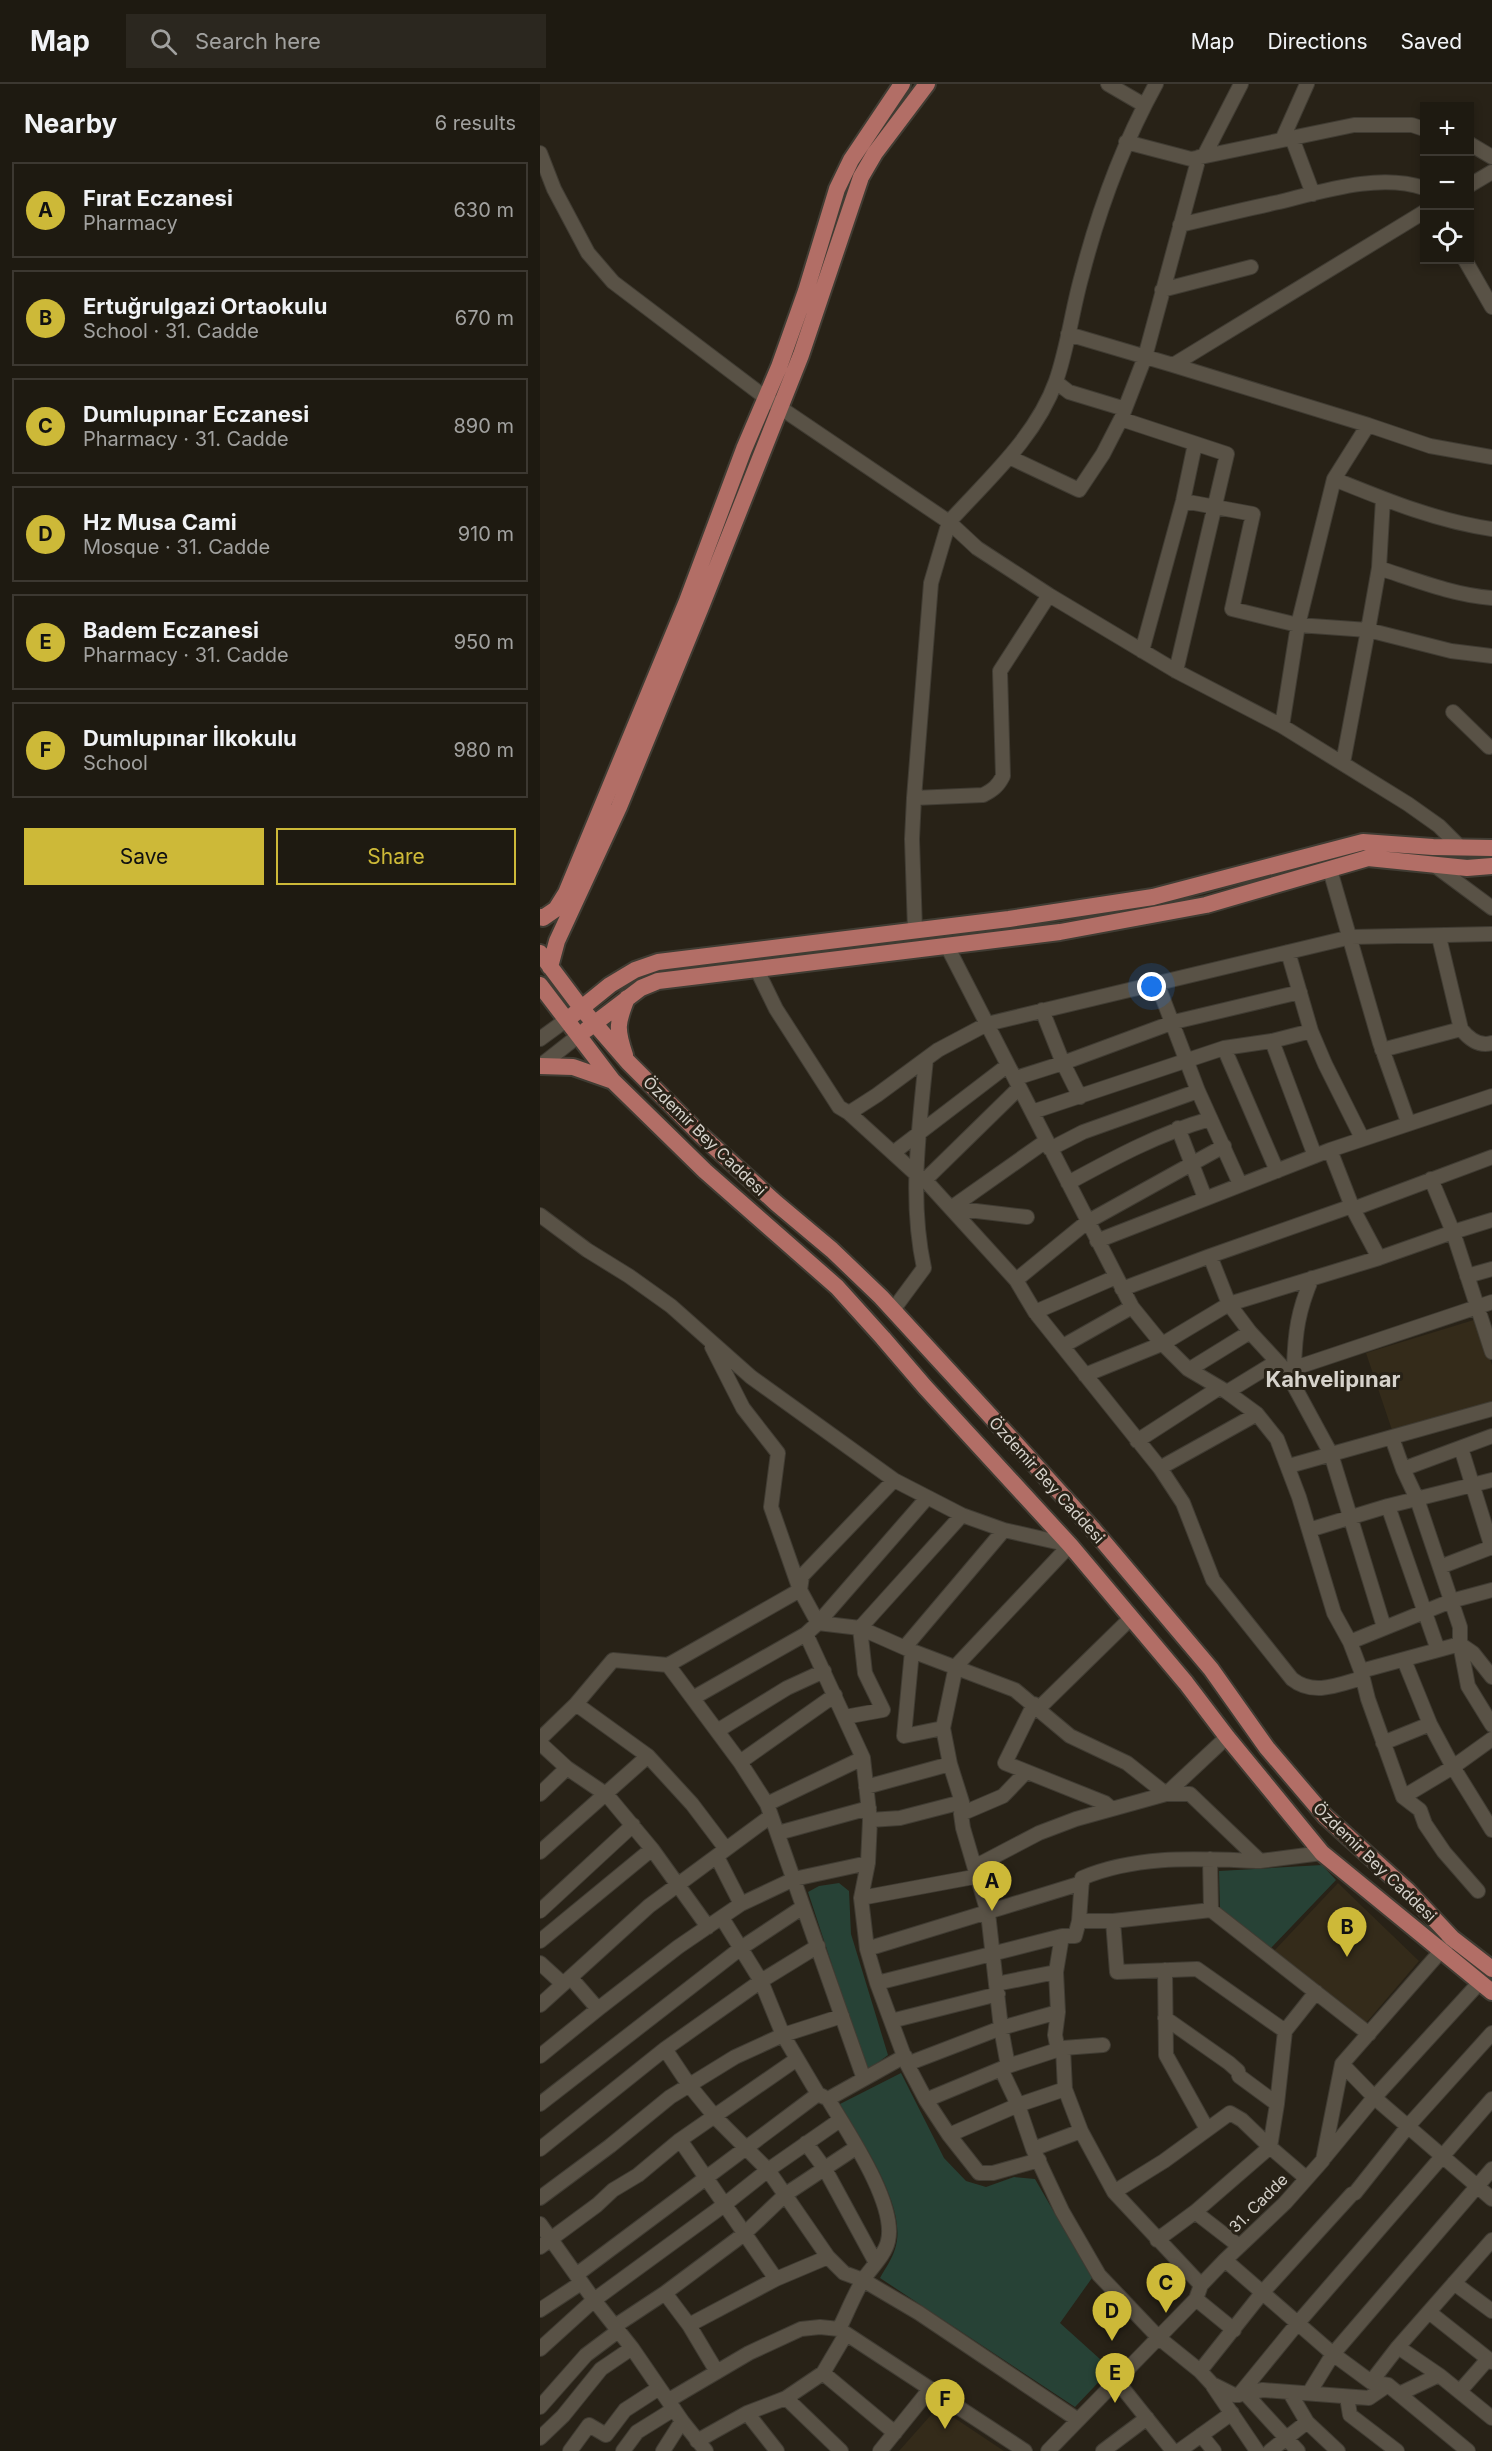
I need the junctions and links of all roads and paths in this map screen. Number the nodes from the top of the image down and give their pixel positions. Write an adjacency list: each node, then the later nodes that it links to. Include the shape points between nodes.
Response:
1 (902, 84): 29 (main road, via 844,174)
2 (927, 84): 29 (main road, via 861,177 826,283)
3 (1108, 84): 7 (street)
4 (1156, 84): 7 (street)
5 (1241, 84): 13 (street)
6 (1306, 84): 9 (street)
7 (1144, 105): 10 (street)
8 (1420, 127): 9 (street, via 1354,125)
9 (1287, 139): 13 (street); 18 (street)
10 (1126, 142): 13 (street, via 1191,159); 25 (street, via 1082,274)
11 (1474, 146): 14 (street)
12 (540, 153): 29 (street, via 588,253 613,282)
13 (1202, 157): 20 (street)
14 (1492, 157)
15 (1492, 172): 16 (street)
16 (1474, 183)
17 (1420, 187): 18 (street, via 1369,183)
18 (1313, 194): 20 (street)
19 (1420, 215): 27 (street)
20 (1180, 225): 23 (street)
21 (1467, 264): 24 (street)
22 (1251, 267): 23 (street)
23 (1162, 290): 26 (street)
24 (1492, 307)
25 (1068, 334): 26 (street); 28 (street)
26 (1145, 357): 27 (street); 30 (street)
27 (1173, 365): 31 (street)
28 (1056, 382): 30 (street, via 1069,392); 33 (street, via 1033,426)
29 (773, 403): 39 (street); 60 (main road, via 744,450 687,601 566,893 556,909); 68 (main road, via 671,684 557,941)
30 (1123, 414): 32 (street); 33 (street, via 1079,490)
31 (1368, 425): 34 (street, via 1430,446); 35 (street)
32 (1195, 444): 37 (street); 38 (street, via 1227,454)
33 (1009, 457): 39 (street)
34 (1492, 457)
35 (1334, 479): 36 (street); 44 (street)
36 (1383, 499): 40 (street, via 1460,524); 41 (street)
37 (1183, 501): 38 (street); 46 (street)
38 (1215, 507): 44 (street, via 1253,514 1232,609); 48 (street)
39 (949, 522): 42 (street, via 977,548); 53 (street, via 931,583)
40 (1492, 529)
41 (1378, 568): 43 (street, via 1450,591); 45 (street)
42 (1049, 595): 46 (street); 53 (street, via 1000,671 1000,783 983,795)
43 (1492, 598)
44 (1298, 625): 45 (street); 50 (street)
45 (1368, 630): 47 (street, via 1451,651); 52 (street)
46 (1142, 651): 48 (street)
47 (1492, 656)
48 (1176, 671): 50 (street)
49 (1453, 712): 51 (street)
50 (1282, 726): 52 (street)
51 (1489, 747)
52 (1343, 763): 54 (street, via 1424,814)
53 (914, 798): 61 (street)
54 (1460, 847): 55 (main road); 61 (main road, via 1363,842 1153,897)
55 (1492, 848)
56 (1434, 865): 57 (main road); 58 (main road, via 1368,858); 59 (street)
57 (1492, 866)
58 (1330, 870): 63 (street); 65 (main road, via 1206,905 1060,932)
59 (1492, 908)
60 (540, 917)
61 (915, 930): 74 (main road, via 658,962 610,985)
62 (1492, 934): 64 (street)
63 (1351, 937): 64 (street); 67 (street); 87 (street)
64 (1439, 937): 80 (street)
65 (948, 946): 69 (main road); 79 (street)
66 (540, 952): 68 (main road, Özdemir Bey Caddesi)
67 (1288, 952): 70 (street); 72 (street)
68 (550, 967): 74 (main road, Özdemir Bey Caddesi)
69 (757, 970): 73 (main road, via 658,981); 100 (street, via 776,1010 839,1107)
70 (1157, 983): 75 (street); 77 (street)
71 (540, 985): 76 (main road)
72 (1300, 992): 77 (street); 81 (street)
73 (627, 998): 78 (main road); 90 (main road, via 618,1021)
74 (582, 1009): 76 (main road); 78 (main road, Özdemir Bey Caddesi)
75 (1042, 1010): 79 (street); 91 (street)
76 (566, 1020): 82 (main road); 83 (street)
77 (1174, 1022): 89 (street); 91 (street)
78 (594, 1024): 82 (main road); 90 (main road, Özdemir Bey Caddesi)
79 (987, 1024): 88 (street); 92 (street)
80 (1461, 1029): 85 (street, via 1469,1039 1485,1045); 87 (street)
81 (1311, 1030): 84 (street); 105 (street)
82 (578, 1036): 93 (street); 94 (main road)
83 (540, 1039)
84 (1272, 1041): 86 (street); 110 (street)
85 (1492, 1043)
86 (1224, 1048): 89 (street); 113 (street)
87 (1382, 1050): 102 (street)
88 (926, 1059): 100 (street); 104 (street)
89 (1188, 1059): 96 (street); 98 (street)
90 (628, 1062): 138 (main road, Özdemir Bey Caddesi, via 701,1135 832,1250)
91 (1063, 1063): 95 (street); 98 (street)
92 (1008, 1065): 95 (street); 104 (street)
93 (540, 1066): 94 (main road, via 573,1067)
94 (613, 1080): 169 (main road, via 705,1171 837,1287)
95 (1017, 1083): 99 (street); 114 (street)
96 (1198, 1090): 101 (street); 106 (street)
97 (1492, 1096): 102 (street)
98 (1080, 1097): 99 (street)
99 (1032, 1112): 106 (street)
100 (849, 1113): 109 (street)
101 (1210, 1119): 103 (street); 107 (street)
102 (1408, 1122): 105 (street)
103 (1178, 1128): 112 (street); 116 (street)
104 (919, 1133): 109 (street); 114 (street)
105 (1362, 1138): 108 (street)
106 (1048, 1145): 116 (street); 119 (street)
107 (1224, 1146): 112 (street); 117 (street)
108 (1330, 1150): 110 (street); 120 (street)
109 (893, 1153): 114 (street)
110 (1315, 1156): 113 (street)
111 (1492, 1157): 115 (street)
112 (1191, 1163): 118 (street); 124 (street)
113 (1277, 1171): 117 (street)
114 (920, 1177): 119 (street); 138 (street, via 917,1235 924,1268)
115 (1431, 1179): 120 (street); 125 (street)
116 (1068, 1183): 124 (street)
117 (1240, 1184): 118 (street)
118 (1205, 1198): 126 (street)
119 (951, 1208): 122 (street); 132 (street)
120 (1353, 1208): 127 (street); 128 (street)
121 (540, 1215): 141 (street, via 671,1306)
122 (1027, 1217)
123 (1492, 1220): 125 (street)
124 (1087, 1222): 126 (street); 132 (street)
125 (1453, 1232): 128 (street); 130 (street)
126 (1097, 1241): 133 (street)
127 (1210, 1256): 133 (street); 135 (street)
128 (1379, 1258): 131 (street)
129 (1492, 1269): 130 (street)
130 (1467, 1276): 137 (street)
131 (1312, 1278): 135 (street); 145 (street, via 1300,1306)
132 (1016, 1280): 139 (street)
133 (1119, 1283): 136 (street); 139 (street)
134 (1492, 1302): 137 (street)
135 (1229, 1304): 140 (street); 142 (street)
136 (1132, 1307): 142 (street); 143 (street)
137 (1476, 1307): 144 (street); 145 (street)
138 (893, 1310): 247 (main road, Özdemir Bey Caddesi, via 1092,1528 1211,1669 1267,1748 1325,1816 1408,1891)
139 (1035, 1312): 143 (street)
140 (1250, 1332): 145 (street); 146 (street)
141 (708, 1339): 159 (street, via 751,1377); 172 (street, via 743,1408 778,1453 771,1507)
142 (1164, 1343): 146 (street); 147 (street)
143 (1063, 1346): 147 (street)
144 (1491, 1348)
145 (1285, 1367): 148 (street); 155 (street)
146 (1190, 1369): 148 (street)
147 (1085, 1375): 153 (street)
148 (1223, 1390): 150 (street); 153 (street)
149 (1492, 1409): 152 (street)
150 (1257, 1414): 156 (street, via 1278,1439); 157 (street)
151 (1492, 1436): 154 (street)
152 (1392, 1438): 155 (street); 158 (street)
153 (1137, 1441): 157 (street)
154 (1461, 1448): 158 (street); 161 (street)
155 (1331, 1454): 156 (street); 166 (street)
156 (1289, 1466): 168 (street)
157 (1160, 1468): 189 (street, via 1182,1503 1213,1580 1292,1679 1313,1690)
158 (1403, 1469): 163 (street)
159 (894, 1480): 162 (street); 172 (street, via 802,1576)
160 (1492, 1480): 161 (street)
161 (1474, 1486): 163 (street); 170 (street)
162 (926, 1499): 165 (street); 177 (street)
163 (1417, 1499): 164 (street); 171 (street)
164 (1388, 1506): 166 (street); 175 (street)
165 (962, 1515): 167 (street); 179 (street)
166 (1352, 1517): 168 (street); 178 (street)
167 (1004, 1530): 169 (street); 183 (street)
168 (1309, 1530): 181 (street, via 1334,1613)
169 (1070, 1545): 176 (main road); 187 (street)
170 (1492, 1548): 171 (street)
171 (1440, 1567): 174 (street)
172 (800, 1590): 177 (street); 186 (street)
173 (1492, 1590): 174 (street)
174 (1450, 1601): 175 (street); 182 (street, via 1460,1627)
175 (1426, 1612): 178 (street); 184 (street)
176 (1131, 1618): 194 (street); 200 (main road)
177 (818, 1623): 179 (street); 180 (street)
178 (1384, 1627): 181 (street)
179 (860, 1628): 183 (street); 195 (street, via 865,1673 884,1710)
180 (806, 1634): 188 (street); 192 (street)
181 (1350, 1642): 189 (street)
182 (1460, 1644): 184 (street); 190 (street, via 1473,1653); 197 (street, via 1468,1686)
183 (908, 1649): 187 (street); 198 (street, via 904,1736)
184 (1438, 1650): 185 (street)
185 (1404, 1660): 189 (street); 196 (street)
186 (668, 1665): 192 (street); 193 (street, via 613,1660)
187 (956, 1666): 194 (street, via 1015,1690); 198 (street)
188 (824, 1671): 191 (street); 199 (street, via 787,1688)
189 (1362, 1675): 203 (street)
190 (1492, 1677)
191 (835, 1695): 195 (street); 206 (street)
192 (693, 1698): 199 (street)
193 (576, 1704): 202 (street); 204 (street)
194 (1036, 1706): 210 (street, via 1005,1764); 213 (street, via 1070,1736 1127,1763)
195 (845, 1718): 205 (street)
196 (1430, 1724): 203 (street); 208 (street)
197 (1492, 1725)
198 (943, 1728): 207 (street)
199 (717, 1731): 206 (street)
200 (1227, 1737): 213 (street); 226 (main road)
201 (1492, 1739): 208 (street)
202 (540, 1742): 209 (street)
203 (1383, 1743): 215 (street)
204 (648, 1756): 214 (street); 225 (street, via 692,1804)
205 (863, 1758): 211 (street); 218 (street)
206 (741, 1762): 218 (street)
207 (950, 1764): 211 (street); 216 (street)
208 (1453, 1767): 215 (street); 221 (street)
209 (567, 1768): 212 (street); 214 (street)
210 (1026, 1772): 216 (street, via 1003,1796); 217 (street)
211 (866, 1787): 219 (street)
212 (540, 1794)
213 (1166, 1794): 217 (street); 228 (street, via 1190,1794)
214 (607, 1795): 220 (street); 224 (street)
215 (1403, 1797): 234 (street, via 1420,1810 1443,1852)
216 (961, 1808): 219 (street, via 900,1818); 230 (street)
217 (1112, 1809): 230 (street, via 1039,1833)
218 (769, 1810): 222 (street); 225 (street)
219 (870, 1814): 222 (street); 229 (street)
220 (633, 1825): 223 (street); 239 (street)
221 (1492, 1830)
222 (778, 1833): 231 (street)
223 (652, 1849): 233 (street); 246 (street)
224 (540, 1852)
225 (722, 1853): 233 (street); 236 (street)
226 (1322, 1853): 228 (street); 247 (main road)
227 (1210, 1859): 228 (street); 232 (street, via 1158,1859 1099,1871 1082,1878); 238 (street)
228 (1260, 1861)
229 (868, 1863): 231 (street); 235 (street)
230 (977, 1871): 235 (street); 240 (street)
231 (794, 1879): 236 (street); 237 (street)
232 (1082, 1883): 240 (street); 242 (street)
233 (677, 1884): 244 (street); 256 (street)
234 (1478, 1891)
235 (861, 1898): 250 (street)
236 (741, 1904): 241 (street)
237 (802, 1907): 248 (street); 249 (street)
238 (1211, 1910): 243 (street); 261 (street)
239 (540, 1911)
240 (988, 1913): 250 (street); 251 (street)
241 (722, 1918): 244 (street); 249 (street)
242 (1079, 1921): 243 (street); 245 (street, via 1075,1936)
243 (1113, 1921): 254 (street, via 1117,1972)
244 (708, 1927): 263 (street)
245 (1062, 1936): 251 (street); 255 (street)
246 (540, 1941)
247 (1447, 1944): 253 (main road, Özdemir Bey Caddesi); 259 (main road); 271 (street)
248 (818, 1946): 257 (street); 265 (street)
249 (741, 1948): 257 (street); 288 (street)
250 (867, 1949): 258 (street)
251 (994, 1953): 258 (street); 260 (street)
252 (540, 1963): 256 (street)
253 (1492, 1969)
254 (1165, 1970): 266 (street); 269 (street, via 1197,1969)
255 (1056, 1972): 260 (street); 264 (street)
256 (567, 1981): 262 (street); 263 (street)
257 (761, 1982): 272 (street); 274 (street)
258 (877, 1983): 267 (street)
259 (1486, 1987): 285 (street, 31. Cadde)
260 (997, 1989): 267 (street); 268 (street)
261 (1316, 1992): 269 (street); 271 (street)
262 (540, 2005)
263 (598, 2008): 276 (street)
264 (1058, 2012): 268 (street); 275 (street, via 1055,2035)
265 (842, 2016): 272 (street); 281 (street)
266 (1165, 2018): 289 (street, via 1229,2063 1239,2076); 294 (street, via 1166,2055)
267 (891, 2021): 278 (street)
268 (1001, 2028): 278 (street); 280 (street)
269 (1285, 2031): 289 (street)
270 (1492, 2033): 293 (street)
271 (1369, 2034): 279 (street)
272 (783, 2035): 277 (street); 282 (street, via 735,2057)
273 (1103, 2045): 275 (street)
274 (665, 2049): 282 (street); 302 (street)
275 (1060, 2049): 280 (street); 283 (street)
276 (540, 2056)
277 (797, 2059): 284 (street); 291 (street)
278 (906, 2060): 281 (street); 287 (street)
279 (1342, 2064): 285 (street); 305 (street)
280 (1004, 2067): 287 (street); 290 (street)
281 (864, 2079): 284 (street)
282 (689, 2085): 291 (street); 314 (street)
283 (1065, 2089): 290 (street); 295 (street)
284 (823, 2097): 292 (street); 301 (street)
285 (1376, 2098): 293 (street); 305 (street, 31. Cadde)
286 (1492, 2099): 304 (street)
287 (926, 2100): 296 (street)
288 (540, 2104)
289 (1277, 2104): 300 (street)
290 (1018, 2105): 296 (street); 303 (street)
291 (716, 2118): 297 (street); 301 (street)
292 (840, 2120): 298 (street); 299 (street)
293 (1409, 2125): 304 (street); 334 (street, via 1355,2193)
294 (1207, 2129): 300 (street, via 1230,2113); 312 (street)
295 (1081, 2131): 303 (street); 312 (street)
296 (949, 2134): 303 (street, via 979,2173 993,2174)
297 (680, 2140): 310 (street); 321 (street)
298 (806, 2143): 306 (street); 308 (street)
299 (857, 2147): 306 (street); 326 (street, via 887,2213 888,2241)
300 (1270, 2147): 309 (street); 317 (street)
301 (747, 2148): 308 (street); 310 (street)
302 (540, 2150)
303 (1036, 2155): 345 (street, via 1062,2211 1100,2275)
304 (1442, 2157): 311 (street); 340 (street)
305 (1323, 2160): 309 (street, 31. Cadde)
306 (825, 2169): 313 (street); 326 (street)
307 (1492, 2169): 311 (street)
308 (768, 2170): 313 (street); 316 (street)
309 (1306, 2178): 322 (street, 31. Cadde)
310 (705, 2179): 316 (street); 327 (street)
311 (1478, 2187): 315 (street); 349 (street)
312 (1114, 2192): 320 (street)
313 (786, 2194): 319 (street); 324 (street)
314 (540, 2198)
315 (1492, 2199)
316 (724, 2205): 319 (street); 336 (street)
317 (1195, 2212): 320 (street); 322 (street)
318 (540, 2224): 321 (street)
319 (744, 2234): 328 (street); 333 (street)
320 (1157, 2240): 331 (street)
321 (546, 2243): 327 (street)
322 (1239, 2246): 325 (street, 31. Cadde)
323 (1489, 2249): 330 (street)
324 (828, 2257): 328 (street); 329 (street, via 844,2273)
325 (1224, 2260): 331 (street, 31. Cadde); 334 (street)
326 (876, 2263): 329 (street)
327 (579, 2279): 336 (street); 337 (street)
328 (776, 2280): 341 (street)
329 (863, 2280): 344 (street); 373 (street, via 967,2344)
330 (1454, 2283): 338 (street); 339 (street)
331 (1201, 2285): 335 (street, 31. Cadde)
332 (540, 2292): 337 (street)
333 (665, 2293): 341 (street); 342 (street)
334 (1262, 2293): 340 (street); 343 (street)
335 (1196, 2299): 343 (street); 345 (street, 31. Cadde)
336 (594, 2300): 342 (street); 348 (street)
337 (544, 2307)
338 (1492, 2311)
339 (1429, 2312): 346 (street); 350 (street)
340 (1297, 2324): 349 (street); 364 (street)
341 (689, 2325): 352 (street)
342 (616, 2328): 347 (street); 368 (street)
343 (1234, 2330): 351 (street)
344 (843, 2332): 352 (street, via 820,2327 801,2329); 353 (street); 359 (street)
345 (1159, 2337): 351 (street); 355 (street, 31. Cadde)
346 (1398, 2347): 354 (street); 356 (street)
347 (632, 2348): 358 (street); 378 (street, via 602,2369 564,2416)
348 (540, 2349)
349 (1333, 2354): 356 (street); 363 (street)
350 (1490, 2361): 361 (street)
351 (1200, 2371): 357 (street)
352 (717, 2372): 367 (street)
353 (823, 2373): 366 (street); 376 (street)
354 (1439, 2375): 360 (street); 361 (street)
355 (1117, 2381): 371 (street); 373 (street, 31. Cadde)
356 (1371, 2382): 360 (street)
357 (1212, 2384): 364 (street, via 1234,2395); 370 (street)
358 (659, 2388): 367 (street); 382 (street, via 625,2410 606,2435 589,2424)
359 (930, 2389): 376 (street); 388 (street)
360 (1394, 2389): 365 (street, via 1369,2398); 397 (street)
361 (1460, 2391): 372 (street)
362 (1290, 2393): 363 (street); 364 (street, via 1263,2390); 375 (street)
363 (1308, 2393): 365 (street)
364 (1242, 2394): 379 (street)
365 (1347, 2397): 396 (street, via 1350,2415)
366 (786, 2398): 369 (street); 386 (street)
367 (672, 2405): 374 (street); 383 (street, via 637,2432)
368 (540, 2407)
369 (747, 2413): 380 (street); 385 (street)
370 (1232, 2413): 377 (street); 392 (street)
371 (1147, 2418): 381 (street); 390 (street)
372 (1492, 2418)
373 (1078, 2420): 389 (street, 31. Cadde)
374 (682, 2421): 380 (street); 384 (street)
375 (1307, 2422): 379 (street); 395 (street)
376 (895, 2433): 387 (street)
377 (1201, 2435): 381 (street); 391 (street)
378 (540, 2438)
379 (1286, 2438): 393 (street); 394 (street)
380 (702, 2446)
381 (1170, 2450)
382 (570, 2451)
383 (623, 2451)
384 (663, 2451)
385 (777, 2451)
386 (841, 2451)
387 (880, 2451)
388 (1025, 2451)
389 (1048, 2451)
390 (1103, 2451)
391 (1214, 2451)
392 (1257, 2451)
393 (1270, 2451)
394 (1298, 2451)
395 (1338, 2451)
396 (1397, 2451)
397 (1468, 2451)

